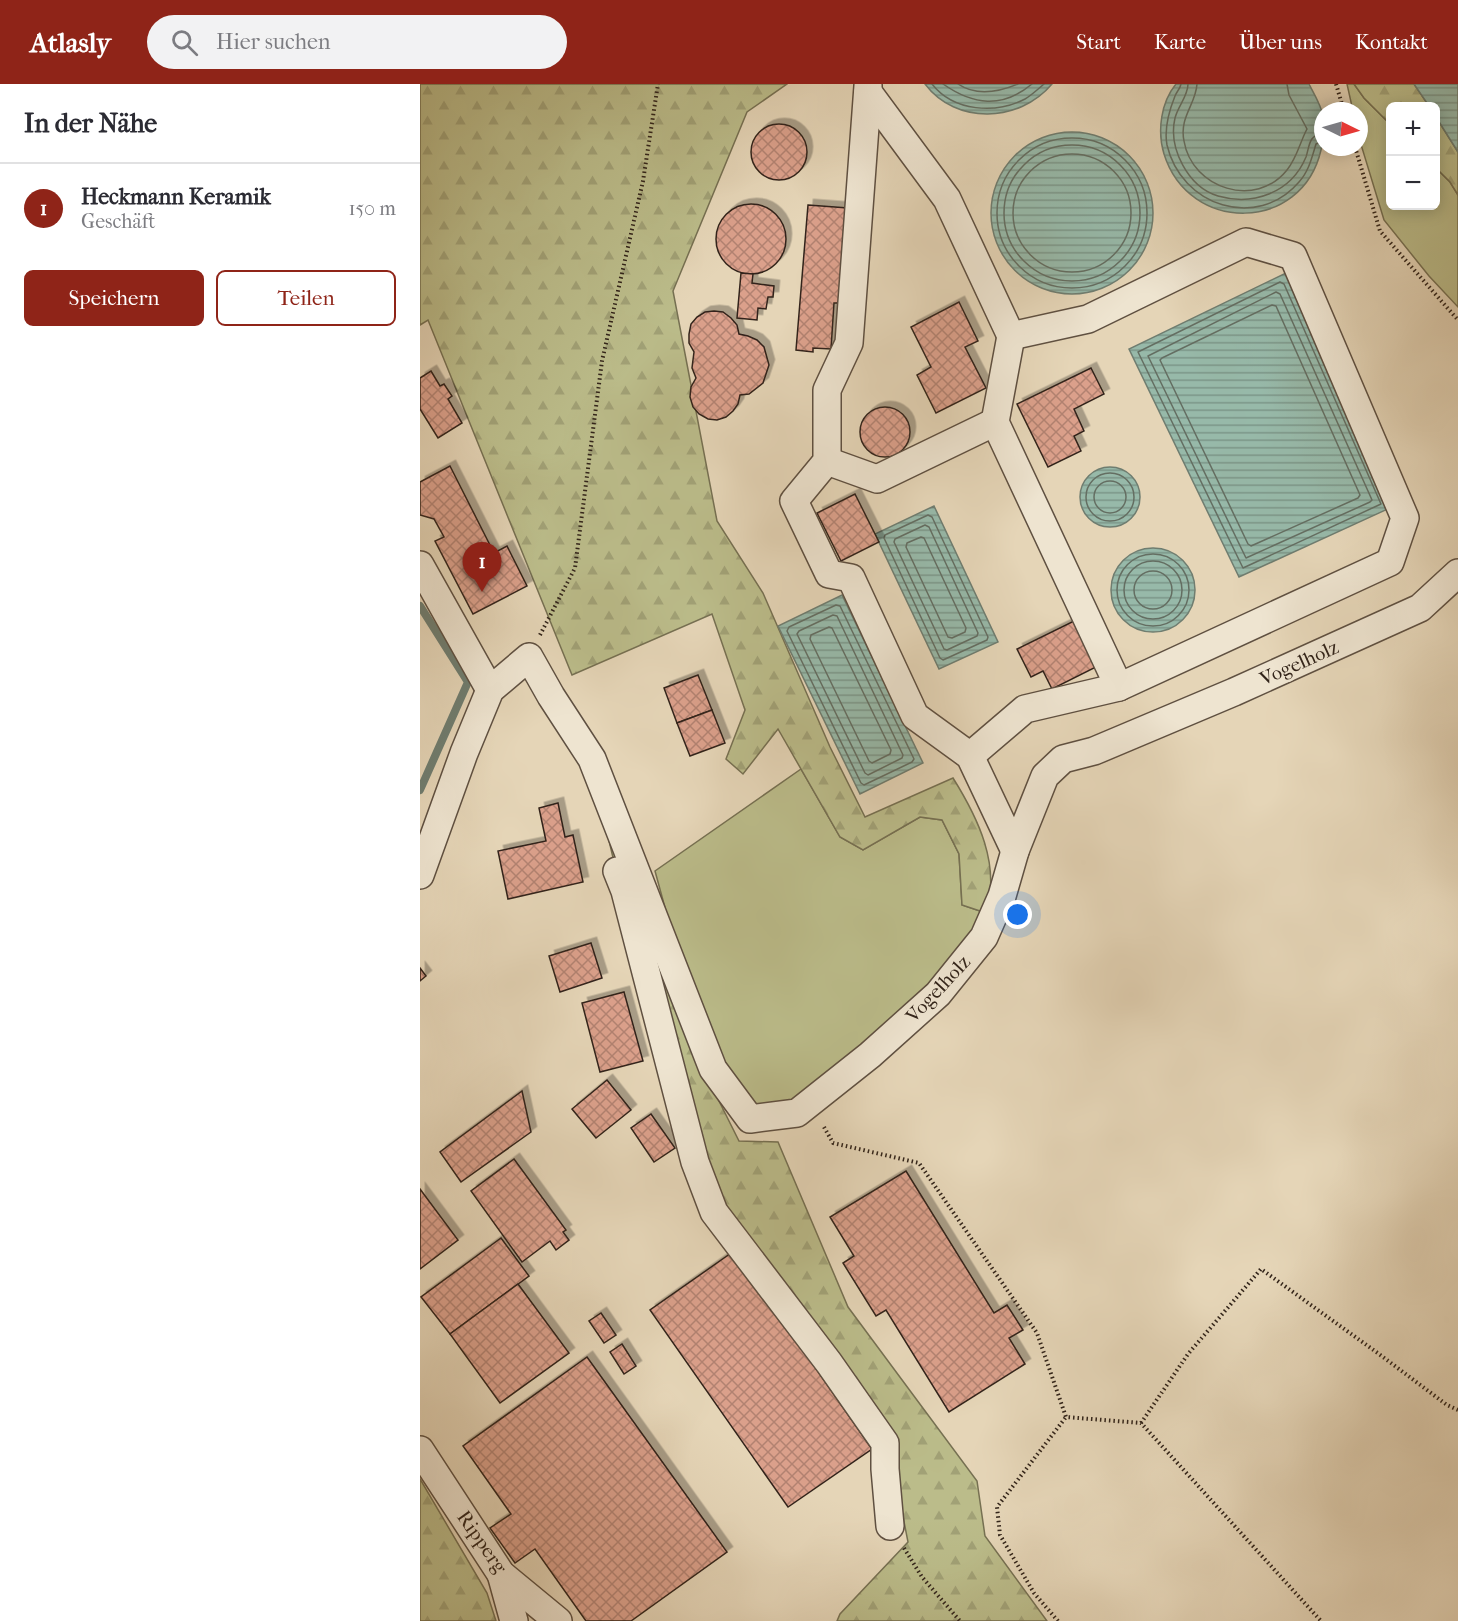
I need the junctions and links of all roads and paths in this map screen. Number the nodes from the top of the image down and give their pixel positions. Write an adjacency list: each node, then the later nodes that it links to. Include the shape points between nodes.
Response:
1 (658, 84): 12 (path, via 643,181 602,361 575,568)
2 (1336, 84): 4 (path)
3 (868, 88): 7 (street, via 947,199); 9 (street, via 849,343 827,390)
4 (1341, 102)
5 (1358, 156): 6 (path, via 1380,231)
6 (1458, 320)
7 (1011, 336): 8 (street); 13 (street, via 1088,319 1246,242 1293,256 1405,518 1390,562)
8 (995, 422): 9 (street, via 877,479); 13 (street)
9 (827, 461): 16 (street, via 794,501 829,574 851,578 915,716)
10 (420, 565): 14 (street)
11 (1458, 573): 17 (street, Vogelholz, via 1420,608 1234,692 1094,751 1063,759 1045,776)
12 (529, 657): 14 (street); 15 (street)
13 (1119, 687): 16 (street, via 1025,708)
14 (490, 690): 18 (street)
15 (550, 696): 19 (street, Vogelholz, via 592,759 713,1069 750,1119 797,1113); 24 (street, via 625,891 695,1162 714,1212 885,1443)
16 (970, 756): 17 (street)
17 (1015, 851): 19 (street, Vogelholz, via 984,938 938,994)
18 (420, 875)
19 (811, 1102): 21 (path, via 833,1143 919,1163 1037,1334)
20 (1458, 1410): 22 (path, via 1261,1269 1188,1354)
21 (1066, 1417): 22 (path); 29 (path, via 998,1507 1000,1534 1034,1593)
22 (1141, 1423): 30 (path)
23 (420, 1450): 25 (street, Ripperg)
24 (890, 1526): 28 (path, via 922,1577)
25 (501, 1574): 26 (street); 27 (street, Ripperg)
26 (514, 1621)
27 (558, 1621)
28 (960, 1621)
29 (1058, 1621)
30 (1320, 1621)

